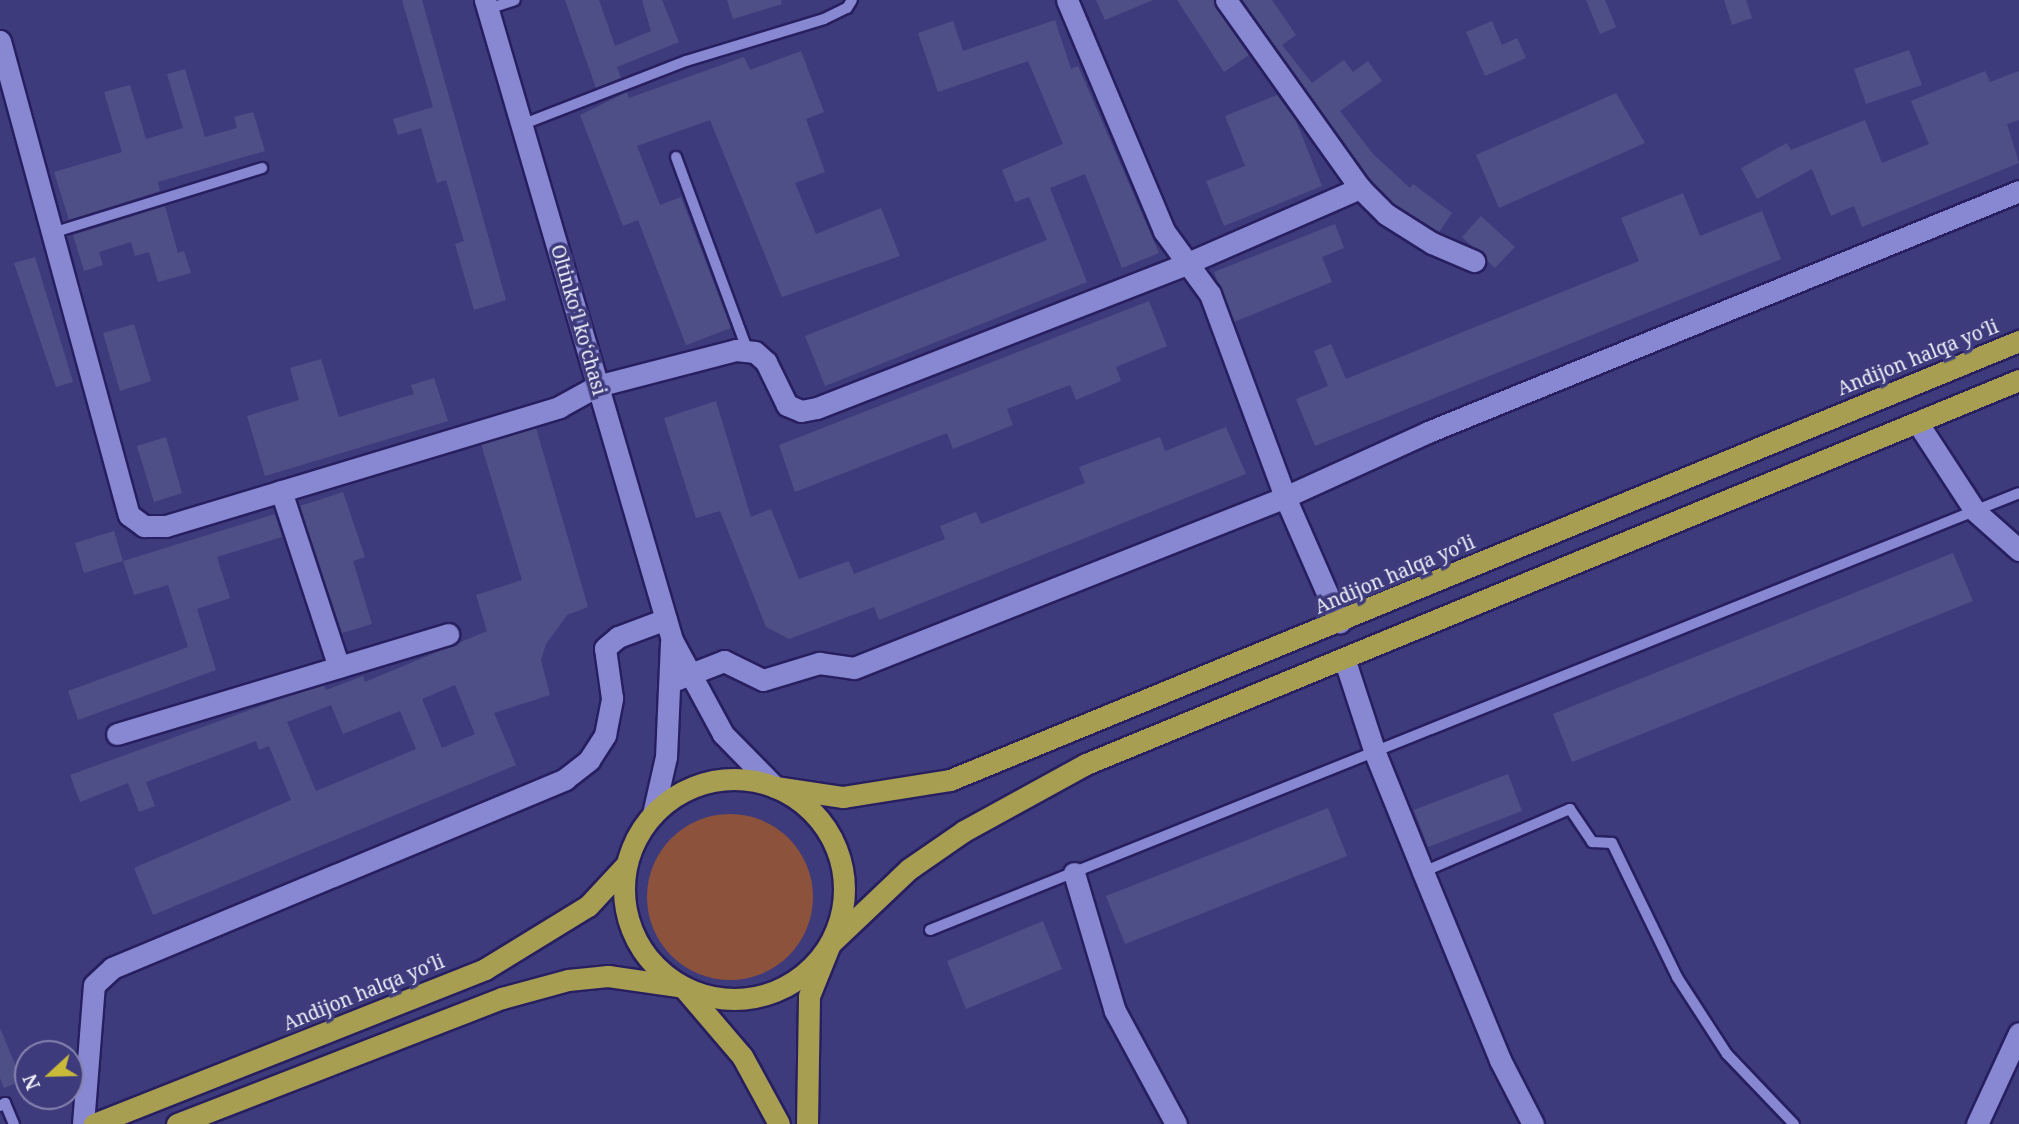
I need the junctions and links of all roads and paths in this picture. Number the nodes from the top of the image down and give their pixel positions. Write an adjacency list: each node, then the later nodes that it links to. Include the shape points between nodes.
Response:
1 (515, 0): 5 (lane)
2 (852, 0): 7 (lane, via 847,8 824,19 686,61)
3 (1068, 0): 14 (street, via 1164,230)
4 (1226, 0): 10 (street)
5 (486, 4): 7 (street, Oltinkoʻl koʻchasi)
6 (0, 41): 12 (street)
7 (521, 125): 18 (street, Oltinkoʻl koʻchasi)
8 (676, 157): 16 (lane)
9 (262, 168): 12 (lane)
10 (1360, 188): 13 (street, via 1386,214 1432,243); 14 (street)
11 (2019, 191): 22 (street, via 1441,427)
12 (52, 233): 20 (street, via 129,515 144,526 166,526)
13 (1474, 261)
14 (1188, 263): 16 (street, via 817,408 801,411 787,405 766,362); 22 (street, via 1210,295)
15 (2019, 341): 26 (highway, Andijon halqa yo‘li)
16 (747, 349): 18 (street)
17 (2019, 380): 19 (highway)
18 (597, 386): 20 (street, via 559,407); 25 (street, Oltinkoʻl koʻchasi)
19 (1917, 422): 23 (street); 28 (highway)
20 (281, 491): 29 (street)
21 (2019, 493): 23 (lane)
22 (1285, 497): 26 (street); 30 (street, via 854,668 819,663 763,680 724,661)
23 (1975, 511): 24 (street); 32 (lane)
24 (2019, 550)
25 (666, 619): 30 (street, Oltinkoʻl koʻchasi); 44 (street, via 618,637 605,648 612,698 605,735 589,760 565,779 112,968 94,985)
26 (1340, 623): 33 (highway, Andijon halqa yo‘li, via 950,780 843,797)
27 (448, 634): 29 (street)
28 (1344, 659): 32 (street); 39 (highway, via 1086,764 964,831 909,869)
29 (339, 667): 31 (street)
30 (680, 679): 33 (street, Oltinkoʻl koʻchasi, via 723,733); 34 (street)
31 (117, 734)
32 (1375, 753): 36 (street); 37 (lane)
33 (775, 786): 34 (highway, via 743,779 710,781 679,793); 39 (highway, via 807,806 831,836 843,884 843,909)
34 (653, 814): 35 (highway, via 636,837)
35 (626, 864): 40 (highway, via 624,901 634,936 654,965); 45 (highway, Andijon halqa yo‘li, via 588,906 485,970)
36 (1423, 872): 50 (street, via 1500,1060); 51 (lane, via 1570,809 1592,842 1612,843 1676,977 1727,1054)
37 (1074, 873): 38 (lane); 49 (street, via 1115,1011)
38 (930, 930)
39 (830, 944): 40 (highway, via 809,971 770,993 748,999 715,998); 48 (highway, via 809,996)
40 (683, 987): 46 (highway, via 608,976 528,991 430,1024); 47 (highway, via 742,1056)
41 (2019, 1033): 52 (street)
42 (0, 1105): 43 (lane, via 5,1103)
43 (14, 1124)
44 (83, 1124)
45 (94, 1124)
46 (177, 1124)
47 (779, 1124)
48 (807, 1124)
49 (1176, 1124)
50 (1533, 1124)
51 (1794, 1124)
52 (1977, 1124)

